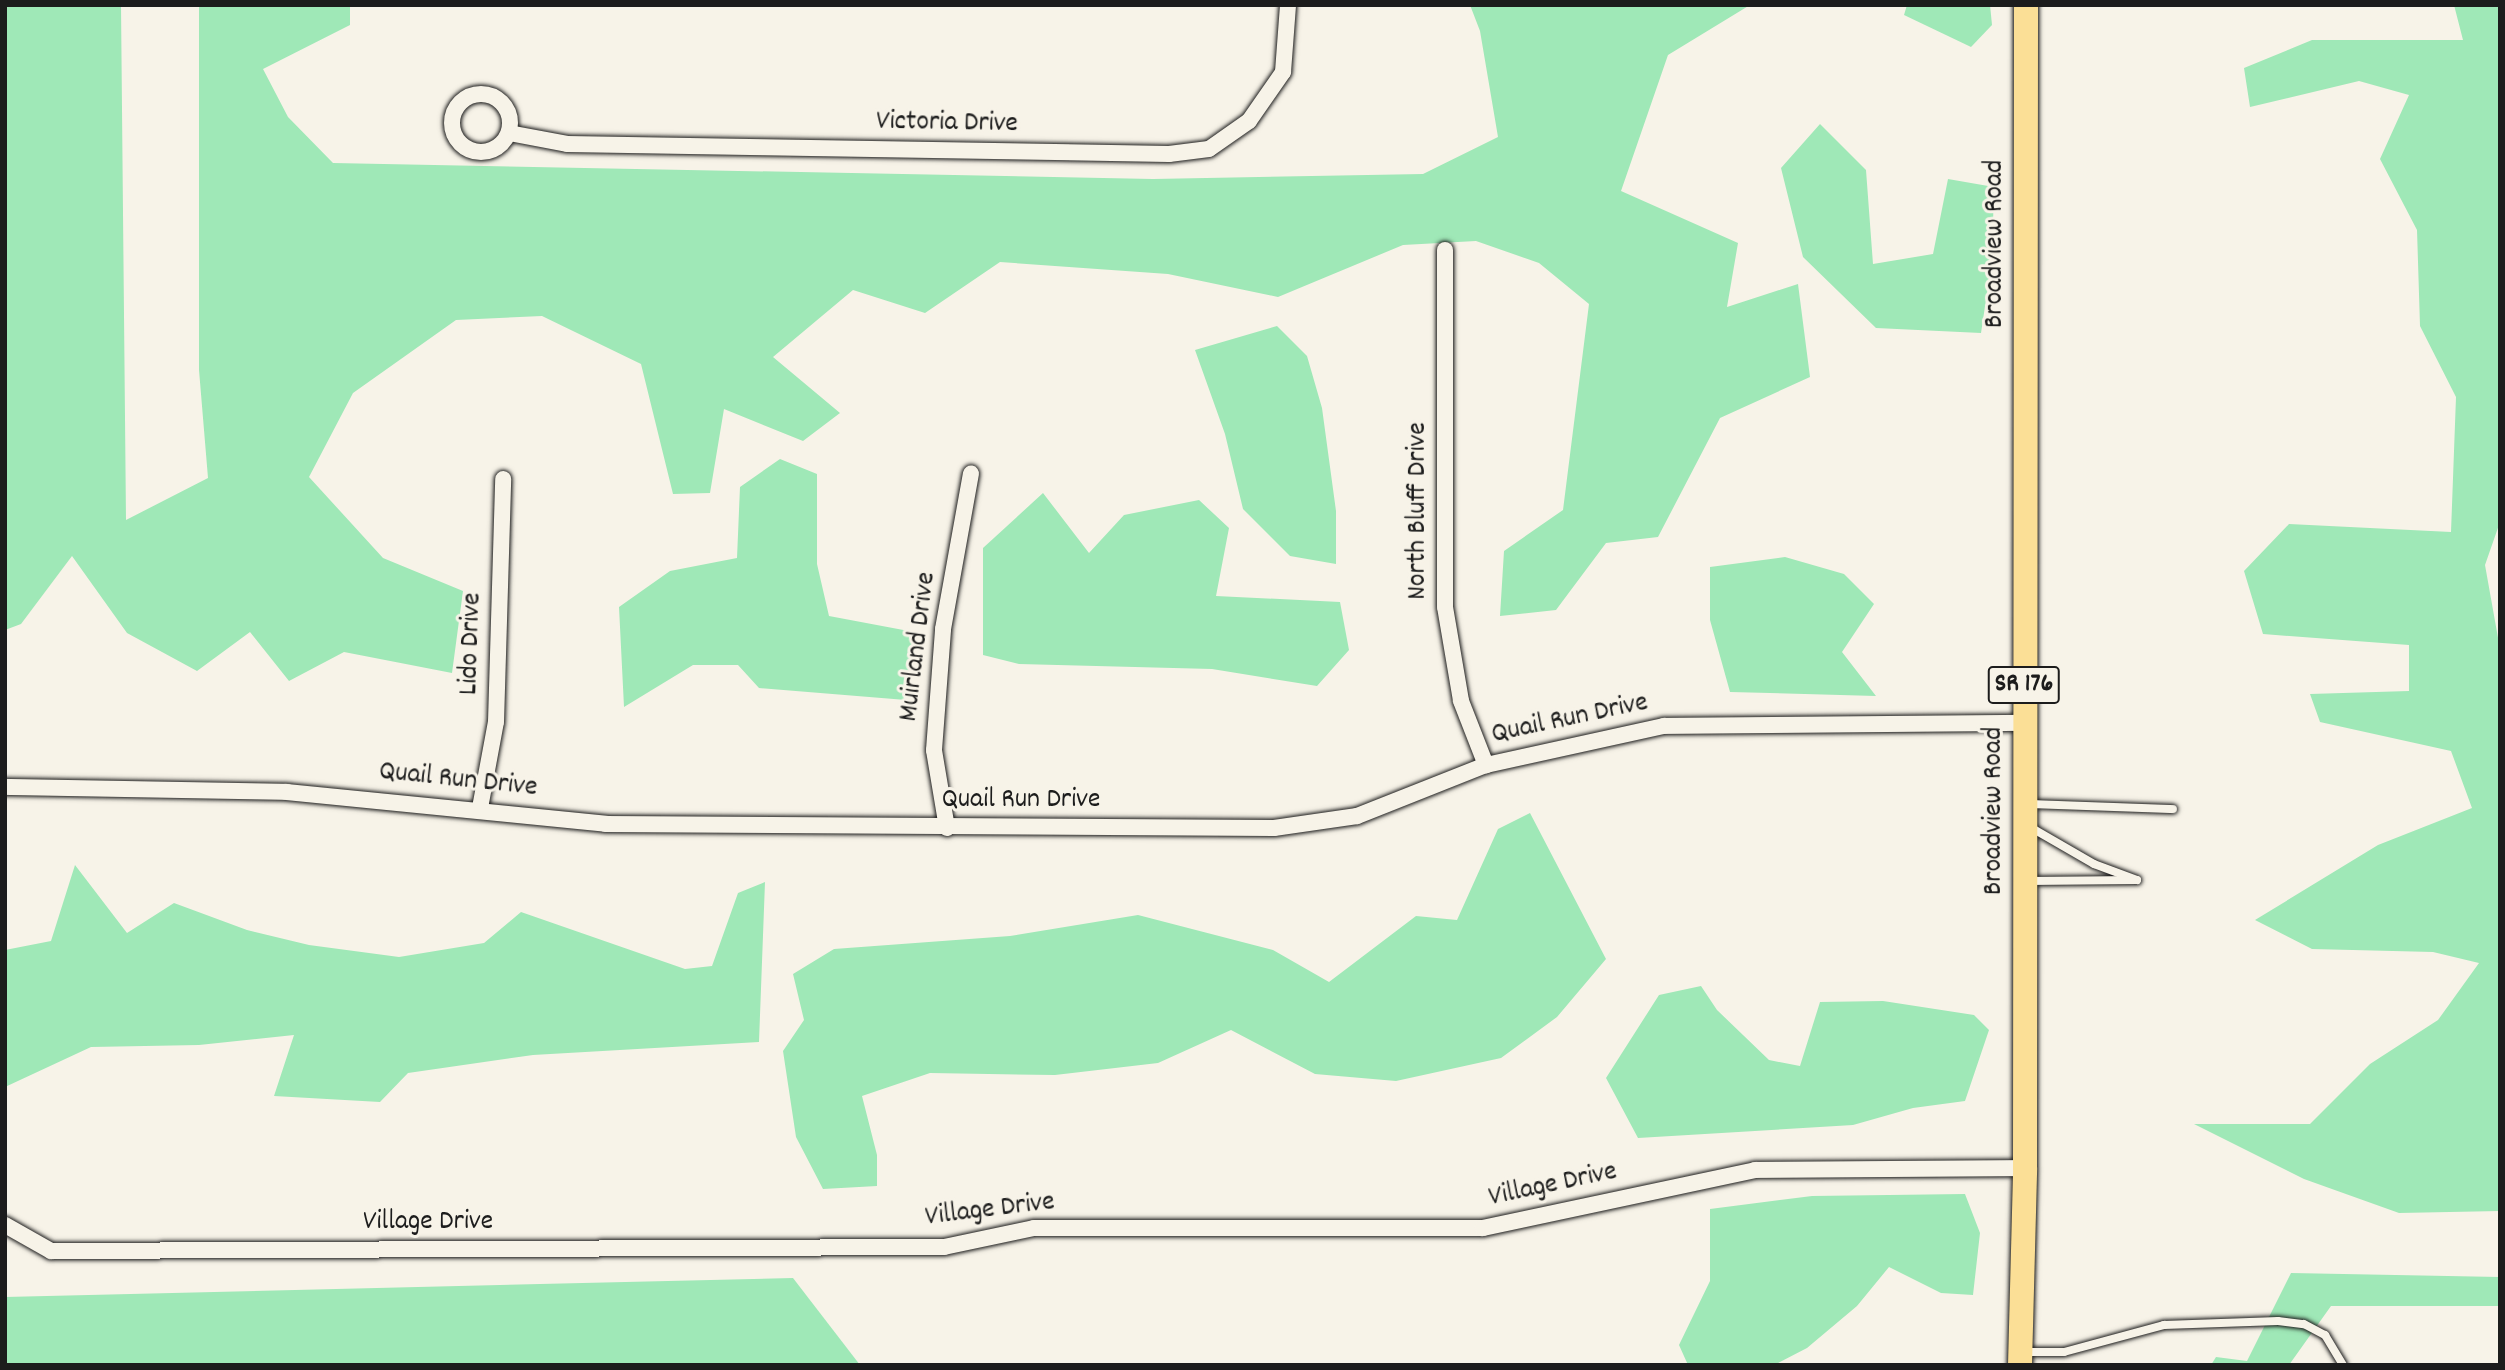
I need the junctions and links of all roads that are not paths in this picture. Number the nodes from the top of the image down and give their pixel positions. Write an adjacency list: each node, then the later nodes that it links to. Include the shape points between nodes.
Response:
1 (1287, 5): 3 (street, Victoria Drive, via 1283,72 1250,121 1209,149 1169,154 567,144)
2 (2026, 5): 7 (main road, Broadview Road / SR 176)
3 (509, 133)
4 (1445, 250): 8 (street, North Bluff Drive, via 1445,607 1461,701)
5 (971, 473): 13 (street, Muirland Drive, via 943,629 934,750)
6 (503, 480): 10 (street, Lido Drive, via 496,722)
7 (2024, 723): 8 (street, Quail Run Drive, via 1664,726); 12 (main road, Broadview Road / SR 176)
8 (1486, 765): 13 (street, Quail Run Drive, via 1357,816 1274,828)
9 (5, 787): 10 (street, Quail Run Drive, via 287,792)
10 (480, 808): 13 (street, Quail Run Drive, via 605,824)
11 (2174, 810): 12 (lane)
12 (2025, 814): 14 (main road, Broadview Road / SR 176); 14 (lane, via 2094,864 2137,880)
13 (947, 828)
14 (2025, 881): 15 (main road, Broadview Road / SR 176)
15 (2025, 1168): 16 (street, Village Drive, via 1755,1170 1483,1227 1034,1227 944,1247 51,1251); 17 (main road, Broadview Road / SR 176)
16 (5, 1225)
17 (2020, 1358): 18 (lane, via 2063,1352 2164,1325 2278,1321 2304,1324 2325,1335)
18 (2343, 1365)

